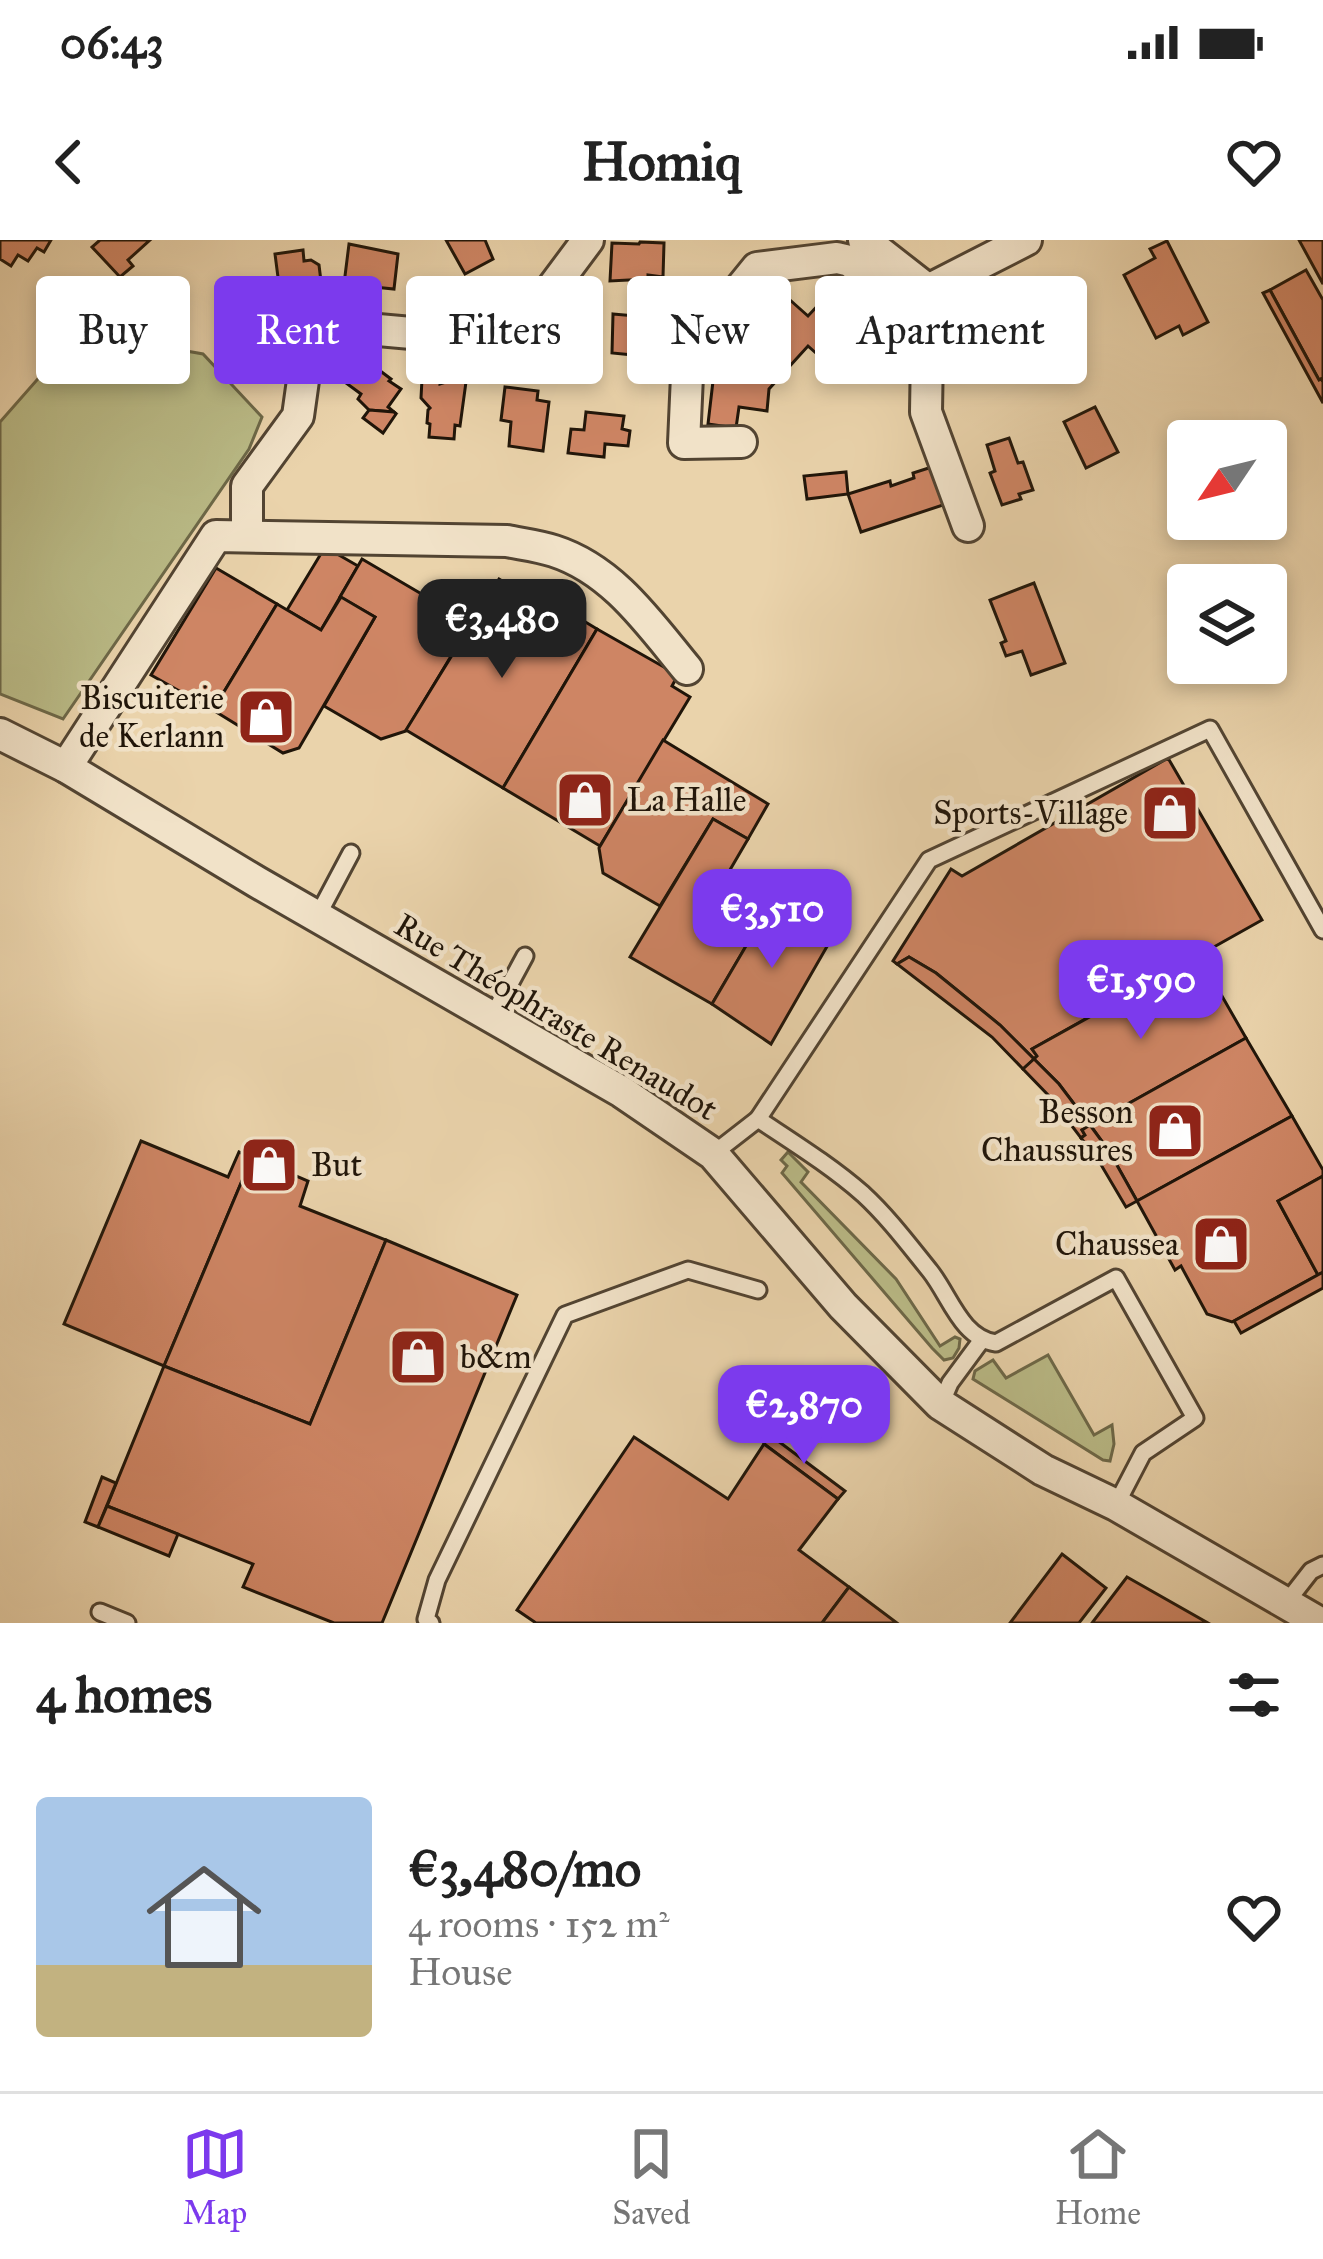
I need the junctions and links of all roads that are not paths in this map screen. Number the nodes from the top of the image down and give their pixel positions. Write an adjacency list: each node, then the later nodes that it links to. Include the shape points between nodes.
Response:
1 (588, 240): 10 (street, via 512,342 335,332 305,366 298,416 248,486)
2 (865, 240): 5 (street)
3 (1026, 240): 6 (street)
4 (868, 276): 8 (street, via 838,258 757,268 688,353 684,443)
5 (910, 276)
6 (953, 276)
7 (926, 384): 9 (street, via 926,412)
8 (741, 442)
9 (968, 526)
10 (247, 536): 11 (street, via 553,550 622,591); 13 (street, via 216,536)
11 (687, 669)
12 (0, 734): 13 (street, Rue Théophraste Renaudot)
13 (66, 766): 15 (street, Rue Théophraste Renaudot)
14 (351, 853): 15 (lane)
15 (317, 917): 18 (street, Rue Théophraste Renaudot)
16 (1323, 930): 19 (lane, via 1210,729 929,860)
17 (525, 956): 18 (lane)
18 (492, 1017): 20 (street, Rue Théophraste Renaudot)
19 (758, 1119): 20 (lane); 22 (lane, via 865,1196)
20 (713, 1154): 23 (street, Rue Théophraste Renaudot)
21 (758, 1290): 28 (lane, via 688,1270 566,1315 437,1580)
22 (981, 1341): 23 (lane); 24 (lane, via 996,1342 1116,1278 1196,1418 1144,1453)
23 (940, 1404): 24 (street, Rue Théophraste Renaudot, via 1043,1470)
24 (1117, 1505): 26 (street, Rue Théophraste Renaudot)
25 (1317, 1568): 26 (lane)
26 (1286, 1603): 30 (street, Rue Théophraste Renaudot)
27 (100, 1612): 29 (lane)
28 (427, 1622)
29 (127, 1623)
30 (1320, 1623)

